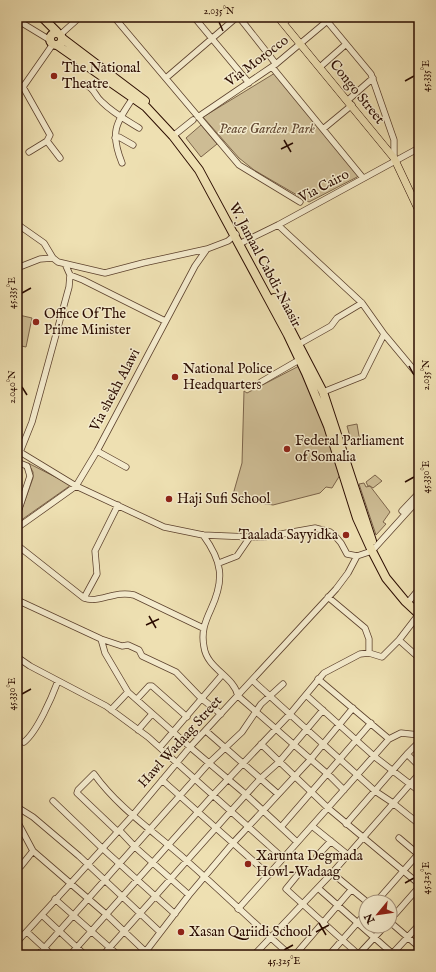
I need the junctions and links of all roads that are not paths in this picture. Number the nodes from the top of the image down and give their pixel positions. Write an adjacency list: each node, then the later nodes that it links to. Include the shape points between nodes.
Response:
1 (42, 17): 11 (highway, W. Jamaal Cabdi-Naasir)
2 (80, 17): 11 (street)
3 (114, 17): 17 (street)
4 (194, 17): 12 (street)
5 (238, 17): 12 (street); 15 (street)
6 (278, 17): 10 (main road, Congo Street)
7 (291, 17): 10 (street)
8 (330, 19): 13 (street, Via Morocco); 14 (street, Congo Street)
9 (17, 20): 11 (street)
10 (283, 23): 13 (main road, Congo Street)
11 (57, 39): 22 (street); 23 (highway, W. Jamaal Cabdi-Naasir)
12 (212, 39): 17 (street); 20 (street)
13 (300, 44): 15 (street, Via Morocco); 16 (main road, Congo Street)
14 (346, 45): 16 (street); 18 (street, Congo Street)
15 (274, 66): 20 (street, Via Morocco); 28 (street)
16 (320, 67): 24 (main road, Congo Street)
17 (166, 78): 26 (street)
18 (373, 78): 24 (street); 36 (street, Congo Street, via 394,140)
19 (17, 82): 22 (street)
20 (249, 83): 26 (street, Via Morocco)
21 (85, 84): 25 (street, via 93,88 100,101)
22 (20, 88): 31 (street, via 50,135)
23 (134, 96): 25 (street); 29 (highway, W. Jamaal Cabdi-Naasir, via 155,109)
24 (350, 103): 28 (street); 36 (main road, Congo Street)
25 (121, 117): 27 (street); 30 (street, via 115,128)
26 (196, 119): 29 (street, Via Morocco); 39 (street, via 239,165)
27 (139, 128)
28 (323, 129): 38 (street)
29 (175, 134): 43 (highway, W. Jamaal Cabdi-Naasir, via 211,185)
30 (115, 138): 32 (street, via 119,137); 37 (street)
31 (47, 141): 34 (street); 35 (street)
32 (133, 145)
33 (419, 148): 36 (street, Via Cairo)
34 (30, 152)
35 (60, 158)
36 (395, 159): 38 (street, Via Cairo); 40 (main road)
37 (122, 163)
38 (363, 178): 42 (street, Via Cairo)
39 (300, 202)
40 (419, 211)
41 (17, 224): 45 (street, via 44,243)
42 (278, 225): 43 (street, Via Cairo); 49 (street)
43 (237, 239): 44 (street, Via Cairo); 52 (highway, W. Jamaal Cabdi-Naasir); 53 (highway, W. Jamaal Cabdi-Naasir)
44 (207, 249): 46 (street, Via Cairo, via 105,273); 50 (street, Via shekh Alawi, via 194,266)
45 (53, 258): 46 (street); 47 (street, via 40,259)
46 (66, 266): 48 (street)
47 (17, 268)
48 (70, 275): 50 (street); 59 (street, via 43,387 26,442)
49 (362, 303): 51 (street); 52 (street, via 337,318 331,326)
50 (165, 321): 58 (street, Via shekh Alawi)
51 (384, 334): 55 (street); 57 (street, via 362,376)
52 (299, 344): 54 (highway, W. Jamaal Cabdi-Naasir)
53 (299, 360): 54 (highway, W. Jamaal Cabdi-Naasir); 56 (street)
54 (309, 370): 57 (highway, W. Jamaal Cabdi-Naasir); 62 (highway, W. Jamaal Cabdi-Naasir)
55 (419, 376)
56 (261, 382)
57 (323, 392): 62 (highway, W. Jamaal Cabdi-Naasir)
58 (97, 451): 61 (street); 63 (street, Via shekh Alawi)
59 (19, 452): 63 (street)
60 (17, 462): 67 (street, via 27,466 30,476)
61 (126, 467)
62 (350, 483): 72 (highway, W. Jamaal Cabdi-Naasir)
63 (76, 486): 66 (street); 68 (street)
64 (419, 493): 72 (street)
65 (419, 499): 72 (street)
66 (118, 505): 69 (street, via 164,527); 77 (street, via 95,551 97,574)
67 (17, 515)
68 (17, 528)
69 (203, 535): 70 (street); 74 (street)
70 (250, 537): 73 (street, via 315,528 330,532 342,543 347,554); 74 (street, via 237,556)
71 (17, 545): 77 (street)
72 (371, 548): 73 (street); 79 (highway); 81 (highway, via 389,582)
73 (357, 556): 76 (street, Hawl Wadaag Street, via 348,573)
74 (219, 563): 82 (street, via 219,591)
75 (419, 589): 79 (street)
76 (328, 597): 85 (street, via 365,628 369,639); 89 (street, Hawl Wadaag Street)
77 (84, 598): 82 (street, via 91,600 124,593 134,595)
78 (17, 600): 83 (street)
79 (410, 600): 80 (highway)
80 (419, 608)
81 (419, 614): 84 (street)
82 (203, 628): 88 (street, via 205,654)
83 (101, 639): 93 (street); 98 (street, via 139,650 142,656 176,672)
84 (399, 640): 85 (street, via 382,657); 87 (street)
85 (369, 653): 90 (street, via 360,654 336,666)
86 (17, 657): 91 (street)
87 (419, 657)
88 (222, 675): 96 (street, via 237,690); 98 (street)
89 (252, 680): 94 (street); 96 (street, Hawl Wadaag Street)
90 (318, 680): 95 (street); 99 (street)
91 (58, 681): 100 (street); 117 (street, via 30,737)
92 (282, 684): 94 (street)
93 (128, 692): 97 (street); 100 (street)
94 (270, 695): 102 (street); 105 (street)
95 (306, 695): 101 (street); 105 (street)
96 (238, 696): 102 (street); 104 (street, Hawl Wadaag Street)
97 (137, 699): 103 (street); 106 (street, via 152,686)
98 (202, 699): 104 (street); 106 (street)
99 (353, 708): 107 (street); 108 (street)
100 (111, 710): 111 (street)
101 (323, 710): 108 (street); 109 (street)
102 (256, 712): 110 (street); 124 (street, via 242,732)
103 (152, 714): 111 (street); 113 (street)
104 (221, 714): 112 (street, Hawl Wadaag Street)
105 (290, 714): 109 (street); 110 (street)
106 (187, 717): 113 (street)
107 (371, 722): 115 (street); 116 (street)
108 (340, 725): 116 (street); 119 (street)
109 (306, 728): 119 (street); 121 (street)
110 (276, 729): 120 (street); 121 (street)
111 (138, 730): 122 (street)
112 (206, 731): 123 (street, Hawl Wadaag Street); 124 (street)
113 (172, 732): 122 (street); 123 (street)
114 (419, 735): 115 (street, via 402,733)
115 (389, 739): 126 (street)
116 (356, 741): 126 (street); 127 (street)
117 (24, 742)
118 (419, 742): 125 (street)
119 (324, 743): 127 (street); 128 (street)
120 (261, 744): 129 (street); 132 (street)
121 (293, 745): 128 (street); 129 (street)
122 (160, 747): 130 (street)
123 (190, 748): 130 (street, Hawl Wadaag Street); 131 (street)
124 (224, 748): 131 (street); 132 (street)
125 (407, 754): 133 (street); 134 (street)
126 (375, 756): 134 (street); 136 (street)
127 (340, 759): 135 (street); 136 (street)
128 (310, 760): 135 (street); 138 (street)
129 (279, 762): 138 (street); 141 (street)
130 (177, 763): 139 (street); 142 (street, Hawl Wadaag Street)
131 (209, 763): 139 (street); 140 (street)
132 (241, 764): 140 (street); 141 (street)
133 (419, 766)
134 (392, 771): 143 (street); 145 (street)
135 (327, 774): 144 (street); 147 (street)
136 (357, 774): 144 (street); 145 (street)
137 (419, 774): 143 (street)
138 (294, 777): 147 (street); 148 (street)
139 (195, 778): 149 (street); 151 (street)
140 (227, 779): 149 (street); 150 (street)
141 (260, 779): 148 (street); 150 (street)
142 (162, 780): 151 (street); 159 (street, Hawl Wadaag Street)
143 (410, 784): 146 (street); 153 (street)
144 (344, 790): 155 (street)
145 (375, 791): 153 (street); 161 (street)
146 (419, 791)
147 (310, 792): 155 (street); 165 (street)
148 (278, 794): 157 (street)
149 (213, 795): 156 (street); 158 (street)
150 (246, 795): 156 (street); 157 (street)
151 (180, 796): 158 (street); 167 (street)
152 (53, 801): 176 (street)
153 (394, 803): 162 (street); 169 (street)
154 (17, 807): 184 (street)
155 (328, 808): 161 (street); 164 (street)
156 (231, 810): 163 (street); 166 (street)
157 (262, 810): 163 (street); 165 (street)
158 (198, 813): 166 (street); 174 (street)
159 (133, 815): 167 (street); 168 (street, Hawl Wadaag Street); 168 (street, via 112,796 94,774 77,793)
160 (17, 821): 177 (street)
161 (346, 824): 169 (street)
162 (419, 824)
163 (247, 826): 173 (street); 181 (street)
164 (312, 826): 171 (street); 172 (street)
165 (281, 827): 172 (street)
166 (216, 828): 173 (street); 182 (street)
167 (150, 830): 174 (street); 175 (street)
168 (117, 831): 175 (street); 176 (street, Hawl Wadaag Street)
169 (364, 836): 179 (street); 187 (street)
170 (399, 838): 178 (street)
171 (331, 841): 179 (street); 180 (street)
172 (297, 842): 181 (street)
173 (233, 843): 190 (street); 192 (street)
174 (169, 846): 182 (street); 183 (street)
175 (135, 847): 183 (street); 185 (street)
176 (102, 848): 184 (street, Hawl Wadaag Street); 185 (street)
177 (32, 851): 186 (street); 195 (street)
178 (419, 854): 187 (street)
179 (348, 855): 189 (street)
180 (317, 856)
181 (283, 858): 190 (street)
182 (187, 861): 191 (street); 192 (street)
183 (154, 863): 191 (street); 193 (street)
184 (87, 864): 194 (street); 195 (street, Hawl Wadaag Street)
185 (119, 864): 193 (street); 194 (street)
186 (21, 866)
187 (402, 871): 196 (street); 200 (street)
188 (300, 872): 206 (street, via 286,889)
189 (332, 873): 197 (street); 198 (street)
190 (269, 875): 208 (street)
191 (171, 878): 199 (street); 202 (street)
192 (205, 878): 199 (street); 208 (street)
193 (137, 880): 202 (street); 203 (street)
194 (104, 881): 203 (street); 205 (street)
195 (70, 883): 204 (street, Hawl Wadaag Street); 205 (street)
196 (419, 885): 209 (street)
197 (318, 888): 206 (street); 207 (street)
198 (352, 890): 201 (street); 207 (street)
199 (189, 894): 211 (street)
200 (383, 894)
201 (358, 895)
202 (156, 897): 210 (street); 211 (street)
203 (123, 898): 210 (street); 212 (street)
204 (56, 899): 213 (street, Hawl Wadaag Street); 214 (street)
205 (89, 899): 212 (street); 214 (street)
206 (302, 904): 216 (street); 227 (street)
207 (338, 907): 215 (street); 216 (street)
208 (238, 908): 227 (street)
209 (398, 911)
210 (141, 913): 220 (street); 223 (street)
211 (175, 914): 223 (street)
212 (107, 915): 219 (street); 220 (street)
213 (42, 916): 221 (street, Hawl Wadaag Street); 222 (street)
214 (74, 916): 219 (street); 222 (street)
215 (358, 922): 229 (street)
216 (323, 923): 229 (street); 244 (street)
217 (419, 925): 226 (street)
218 (398, 928): 226 (street)
219 (92, 931): 233 (street); 234 (street)
220 (124, 931): 234 (street); 235 (street)
221 (27, 932): 230 (street, Hawl Wadaag Street); 232 (street)
222 (60, 932): 232 (street); 233 (street)
223 (160, 932): 235 (street)
224 (370, 934): 228 (street)
225 (378, 934): 228 (street)
226 (408, 937): 231 (street); 247 (street)
227 (271, 938): 236 (street); 243 (street)
228 (374, 938): 246 (street); 247 (street)
229 (342, 940): 245 (street); 246 (street)
230 (17, 942)
231 (419, 947)
232 (45, 948): 237 (street); 238 (street)
233 (77, 948): 239 (street); 240 (street)
234 (111, 948): 241 (street); 242 (street)
235 (146, 954)
236 (255, 954)
237 (38, 955)
238 (52, 955)
239 (70, 955)
240 (85, 955)
241 (103, 955)
242 (118, 955)
243 (290, 955)
244 (295, 955)
245 (329, 955)
246 (359, 955)
247 (392, 955)

